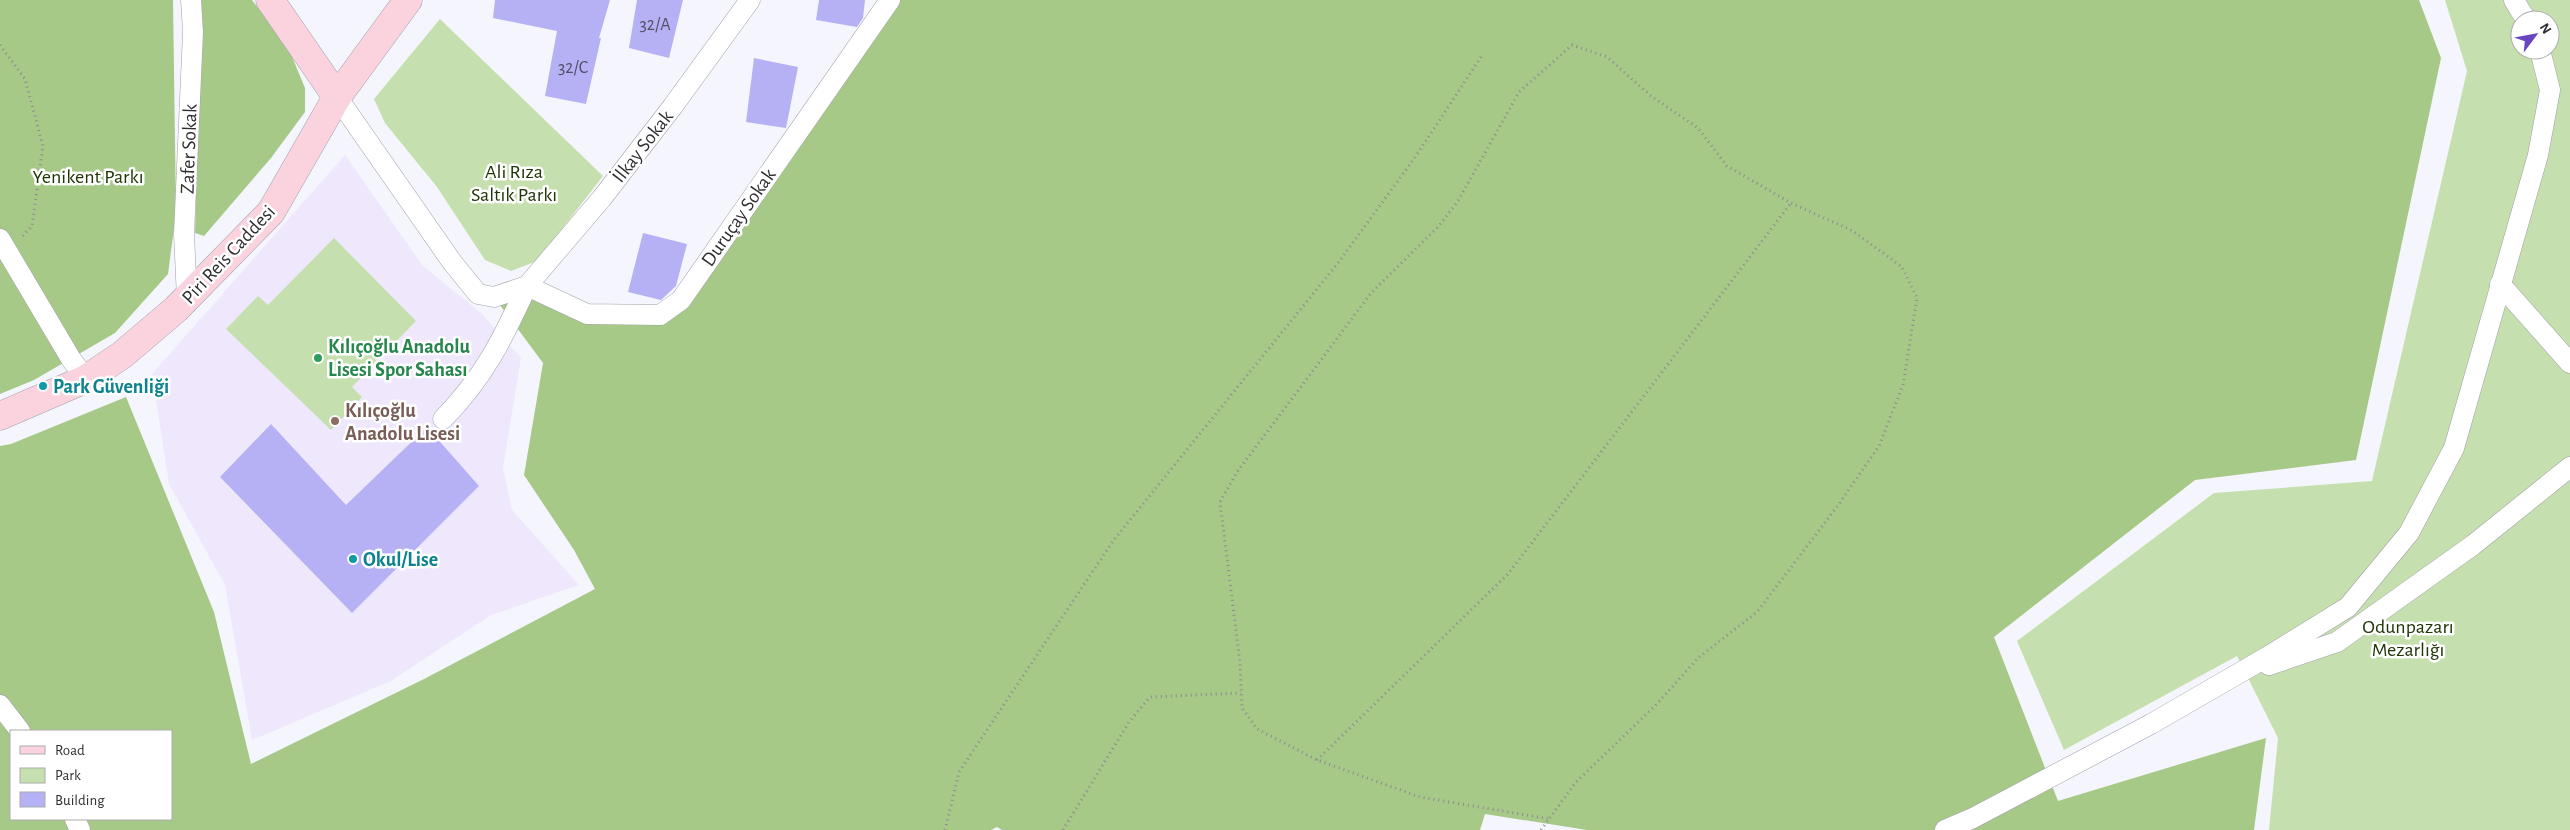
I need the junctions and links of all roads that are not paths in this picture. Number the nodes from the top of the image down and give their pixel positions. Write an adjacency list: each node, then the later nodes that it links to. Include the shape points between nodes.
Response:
1 (191, 0): 11 (street, Zafer Sokak, via 193,32 184,234)
2 (270, 0): 7 (main road)
3 (408, 0): 7 (main road, Piri Reis Caddesi)
4 (890, 0): 10 (street, Duruçay Sokak, via 681,300 660,315 587,314)
5 (747, 1): 10 (street, İlkay Sokak, via 673,106 602,198)
6 (2542, 60): 9 (street, via 2550,90 2538,155)
7 (337, 97): 10 (street, via 452,262 478,294 494,297); 11 (main road, Piri Reis Caddesi, via 271,212)
8 (4, 246): 13 (street)
9 (2500, 284): 12 (street); 17 (street, via 2454,448 2409,533 2348,607)
10 (527, 286): 15 (street, İlkay Sokak, via 497,352 467,394)
11 (187, 298): 13 (main road, Piri Reis Caddesi, via 122,355)
12 (2570, 363)
13 (86, 379): 14 (main road, Piri Reis Caddesi)
14 (0, 416)
15 (443, 419)
16 (2570, 467): 17 (street, via 2473,545 2337,642)
17 (2233, 677): 20 (street, via 2142,729)
18 (0, 705): 19 (street)
19 (19, 730)
20 (1945, 830)

